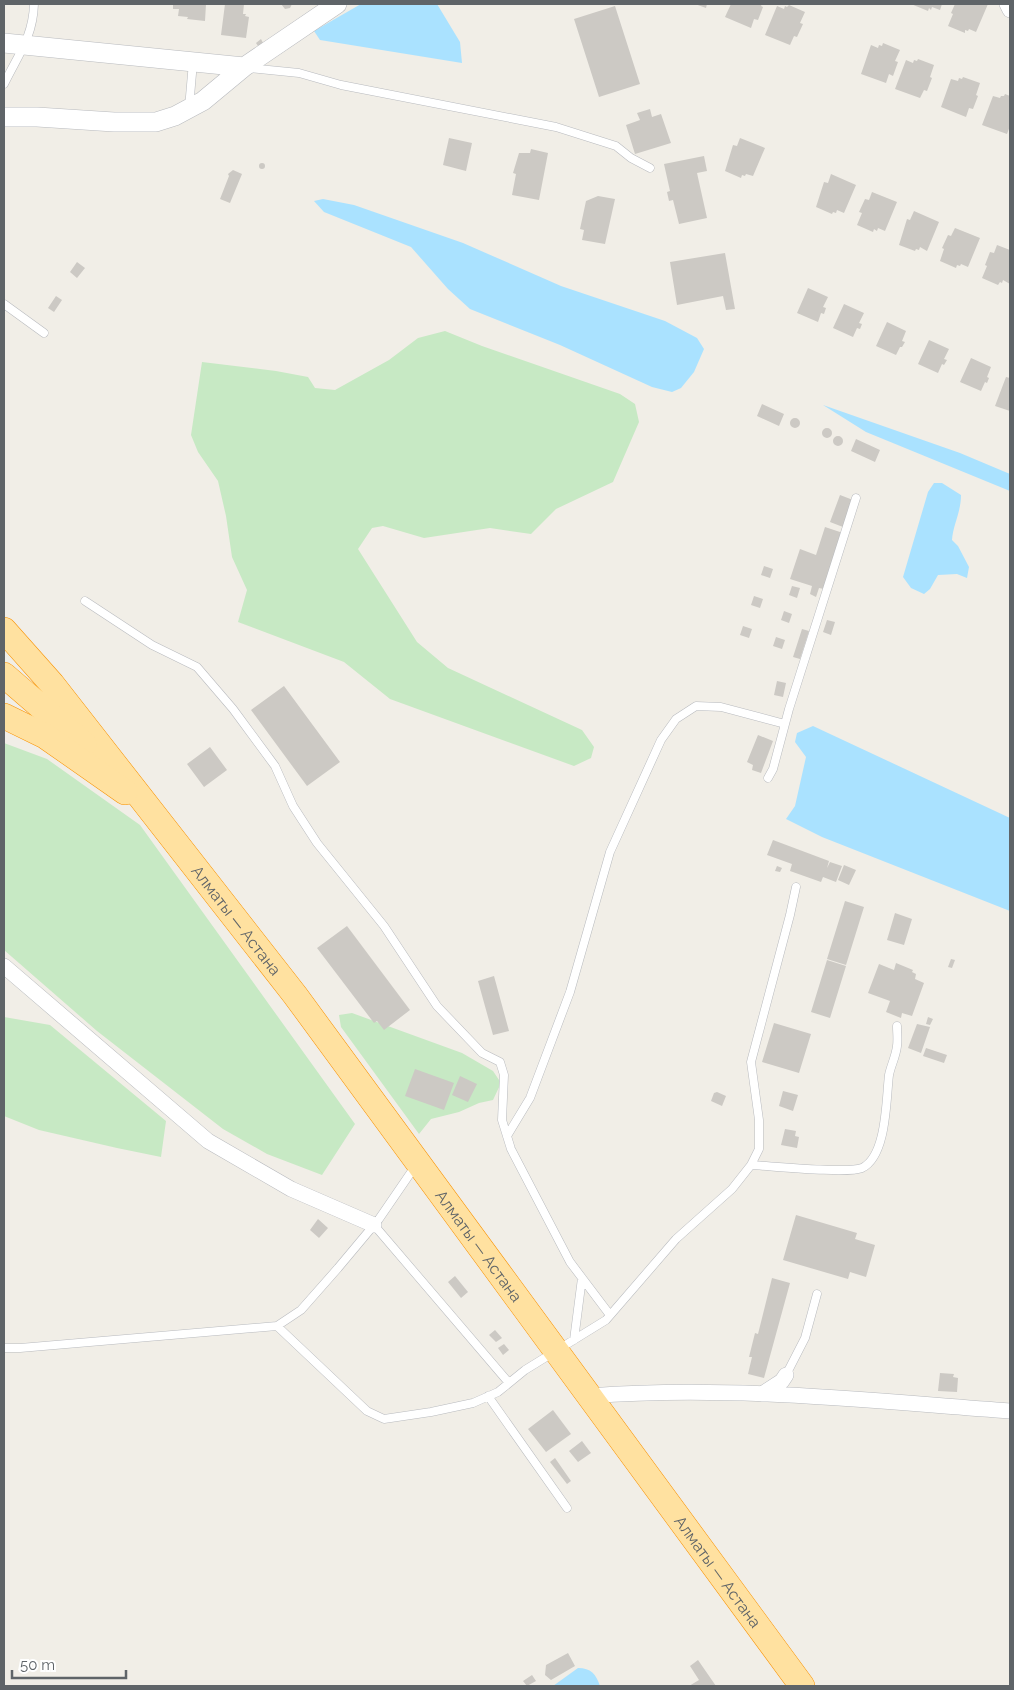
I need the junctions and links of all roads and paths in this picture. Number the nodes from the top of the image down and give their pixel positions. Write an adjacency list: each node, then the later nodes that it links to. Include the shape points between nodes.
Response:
1 (34, 4): 6 (lane, via 34,20)
2 (337, 4): 8 (street)
3 (1007, 4): 4 (street)
4 (1010, 10)
5 (4, 43): 6 (street)
6 (25, 45): 7 (street); 9 (lane)
7 (193, 62): 8 (street); 10 (lane)
8 (244, 67): 10 (street, via 203,101); 12 (lane, via 299,73 341,85 556,127 616,146)
9 (4, 84)
10 (189, 108): 11 (street, via 156,122)
11 (4, 117)
12 (650, 168)
13 (4, 304): 14 (lane)
14 (44, 334)
15 (856, 498): 20 (lane)
16 (86, 601): 26 (lane, via 152,645 196,667 233,709 275,766 293,806 317,844 384,926 437,1006 482,1053 500,1062 504,1074 502,1120)
17 (4, 630): 22 (highway, via 52,684)
18 (4, 675): 22 (highway, via 89,749)
19 (4, 716): 22 (highway, via 45,736)
20 (786, 724): 21 (lane, via 774,769); 26 (lane, via 721,707 696,706 676,718 661,740 610,852 570,992 530,1098)
21 (768, 778)
22 (149, 810): 27 (highway, Алматы — Астана, via 295,994)
23 (796, 887): 28 (lane, via 751,1062 760,1149)
24 (4, 966): 29 (street, via 208,1141 291,1189)
25 (897, 1026): 28 (lane, via 897,1046 883,1129 870,1163 861,1169 842,1170)
26 (507, 1136): 30 (lane, via 570,1262)
27 (418, 1162): 29 (lane); 34 (highway, Алматы — Астана)
28 (751, 1165): 32 (lane, via 732,1189 676,1239)
29 (374, 1225): 33 (lane, via 301,1310); 37 (lane)
30 (582, 1278): 32 (lane); 34 (lane)
31 (817, 1294): 36 (lane, via 805,1338)
32 (610, 1314): 34 (lane, via 606,1320)
33 (277, 1326): 35 (lane); 39 (lane, via 367,1411 384,1419 472,1403)
34 (565, 1345): 37 (lane); 40 (highway, Алматы — Астана)
35 (4, 1348)
36 (786, 1374): 38 (street, via 782,1381)
37 (509, 1383): 39 (lane)
38 (762, 1394): 40 (street); 41 (street)
39 (488, 1396): 42 (lane)
40 (590, 1396): 43 (highway, Алматы — Астана)
41 (1010, 1411)
42 (566, 1508)
43 (802, 1686)

